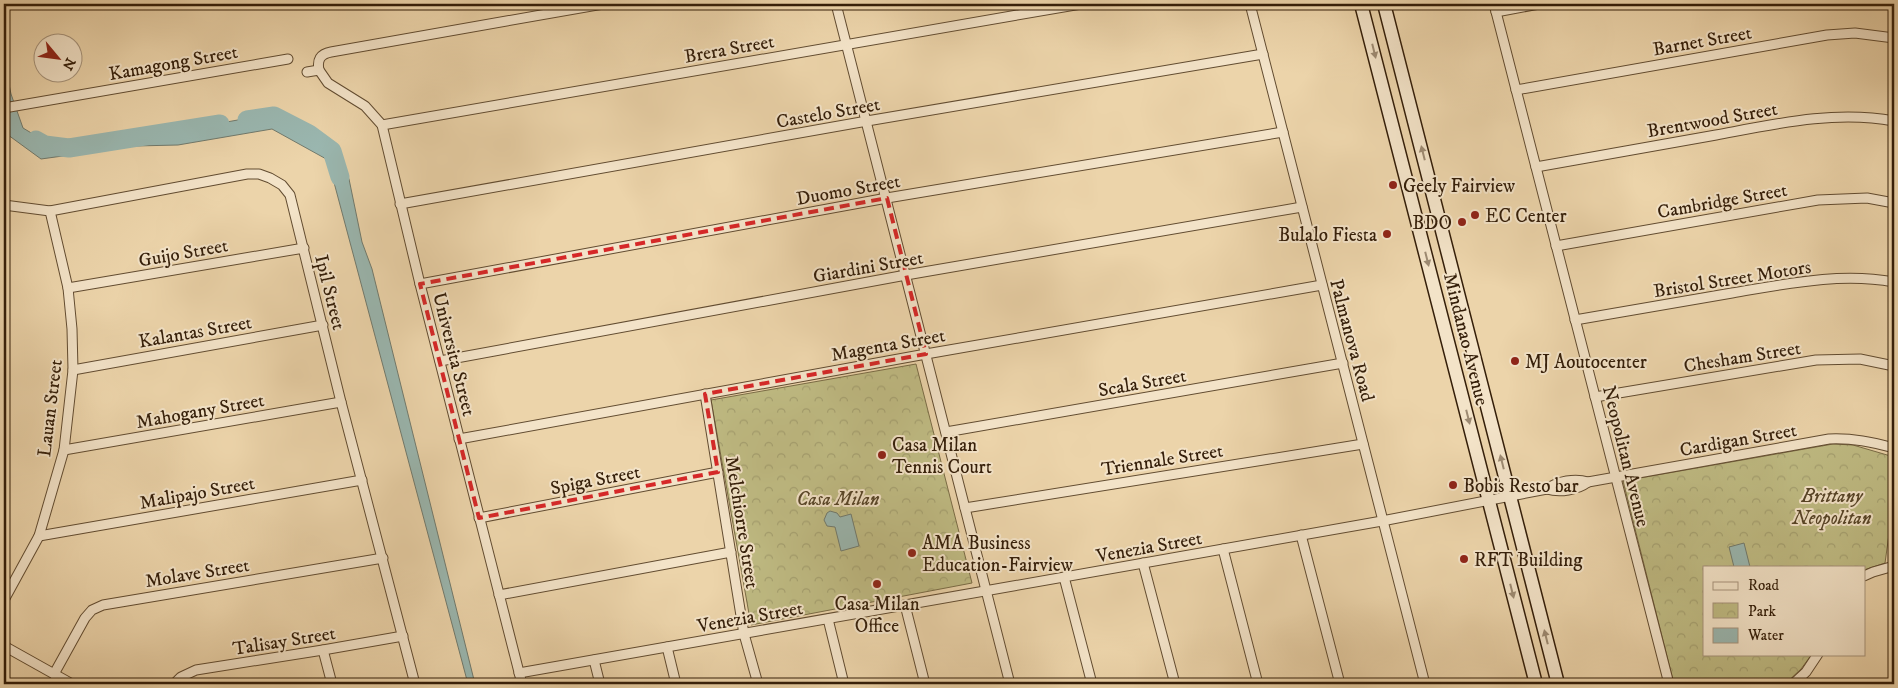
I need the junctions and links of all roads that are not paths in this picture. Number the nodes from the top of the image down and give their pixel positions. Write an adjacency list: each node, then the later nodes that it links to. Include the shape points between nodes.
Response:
1 (603, 4): 13 (street, via 331,52 320,58)
2 (836, 4): 10 (street)
3 (1081, 4): 10 (street, Brera Street)
4 (1250, 4): 11 (street, Palmanova Road)
5 (1362, 4): 54 (main road, Mindanao Avenue, one-way to 54)
6 (1384, 4): 53 (main road, Mindanao Avenue, one-way to 6)
7 (1539, 4): 8 (street)
8 (1494, 8): 15 (street, Neopolitan Avenue)
9 (1894, 38): 15 (street, Barnet Street, via 1855,33 1827,35)
10 (847, 44): 17 (street); 19 (street, Brera Street)
11 (1263, 54): 17 (street, Castelo Street); 20 (street, Palmanova Road)
12 (288, 59): 16 (street, Kamagong Street)
13 (318, 70): 14 (street); 19 (street, Universita Street, via 328,82 365,106)
14 (307, 72)
15 (1516, 90): 21 (street, Neopolitan Avenue)
16 (4, 108)
17 (867, 121): 22 (street); 24 (street, Castelo Street)
18 (1894, 121): 21 (street, Brentwood Street, via 1828,117 1786,122)
19 (382, 125): 24 (street, Universita Street)
20 (1283, 132): 22 (street, Duomo Street); 26 (street, Palmanova Road)
21 (1536, 167): 28 (street, Neopolitan Avenue)
22 (887, 198): 30 (street); 32 (street, Duomo Street)
23 (1894, 203): 28 (street, Cambridge Street, via 1866,198 1818,200)
24 (400, 204): 32 (street, Universita Street)
25 (4, 205): 27 (street, Ipil Street)
26 (1302, 207): 30 (street, Giardini Street); 33 (street, Palmanova Road)
27 (50, 211): 29 (street, Ipil Street, via 259,174 282,184 290,195); 34 (street, Lauan Street)
28 (1556, 246): 35 (street, Neopolitan Avenue)
29 (304, 248): 34 (street, Guijo Street); 36 (street, Ipil Street)
30 (906, 275): 37 (street); 38 (street, Giardini Street)
31 (1894, 282): 35 (street, Bristol Street Motors, via 1850,277 1795,283)
32 (420, 284): 38 (street, Universita Street)
33 (1322, 285): 37 (street, Magenta Street); 39 (street, Palmanova Road)
34 (68, 288): 41 (street, Lauan Street)
35 (1575, 320): 43 (street, Neopolitan Avenue)
36 (323, 325): 41 (street, Kalantas Street); 44 (street, Ipil Street)
37 (926, 354): 42 (street, Magenta Street); 45 (street)
38 (440, 361): 46 (street, Universita Street)
39 (1343, 363): 45 (street, Scala Street); 47 (street, Palmanova Road)
40 (1894, 366): 43 (street, Chesham Street, via 1860,359 1816,360)
41 (73, 370): 49 (street, Lauan Street)
42 (705, 394): 46 (street, Magenta Street); 50 (street, Melchiorre Street)
43 (1595, 397): 51 (street, Neopolitan Avenue)
44 (342, 402): 49 (street, Mahogany Street); 52 (street, Ipil Street)
45 (946, 432): 55 (street)
46 (459, 439): 56 (street, Universita Street)
47 (1363, 444): 55 (street, Triennale Street); 57 (street, Palmanova Road)
48 (1894, 448): 51 (street, Cardigan Street, via 1865,440 1829,438)
49 (64, 450): 59 (street, Lauan Street)
50 (718, 472): 56 (street, Spiga Street); 61 (street, Melchiorre Street)
51 (1615, 476): 53 (street, Cardigan Street, via 1588,482 1579,479); 99 (street, Neopolitan Avenue)
52 (362, 480): 59 (street, Malipajo Street); 62 (street, Ipil Street)
53 (1511, 496): 54 (street, Cardigan Street); 98 (main road, Mindanao Avenue, one-way to 53)
54 (1489, 501): 57 (street, Venezia Street); 97 (main road, Mindanao Avenue, one-way to 97)
55 (965, 508): 67 (street)
56 (479, 518): 68 (street, Universita Street)
57 (1382, 521): 58 (street, Venezia Street); 96 (street, Palmanova Road)
58 (1301, 535): 60 (street, Venezia Street); 95 (street)
59 (38, 536): 69 (street, Lauan Street)
60 (1223, 549): 63 (street, Venezia Street); 94 (street)
61 (731, 552): 68 (street); 72 (street, Melchiorre Street)
62 (382, 558): 73 (street, Ipil Street); 79 (street, Molave Street, via 103,605 85,618)
63 (1143, 563): 66 (street, Venezia Street); 93 (street)
64 (1894, 566): 65 (street)
65 (1866, 575)
66 (1064, 577): 67 (street, Venezia Street); 92 (street)
67 (986, 590): 70 (street, Venezia Street); 91 (street)
68 (499, 595): 80 (street, Universita Street)
69 (4, 600)
70 (905, 605): 71 (street, Venezia Street); 90 (street)
71 (828, 619): 72 (street, Venezia Street); 89 (street)
72 (744, 634): 75 (street, Venezia Street); 88 (street, Melchiorre Street)
73 (403, 636): 76 (street, Talisay Street); 84 (street, Ipil Street)
74 (4, 646): 79 (street)
75 (667, 647): 78 (street, Venezia Street); 87 (street)
76 (323, 650): 82 (street, Talisay Street, via 196,670); 83 (street)
77 (1817, 656): 100 (street)
78 (594, 660): 80 (street, Venezia Street); 86 (street)
79 (54, 674): 81 (street)
80 (519, 674): 85 (street, Universita Street)
81 (72, 684)
82 (174, 684)
83 (332, 684)
84 (415, 684)
85 (522, 684)
86 (600, 684)
87 (676, 684)
88 (758, 684)
89 (844, 684)
90 (925, 684)
91 (1010, 684)
92 (1092, 684)
93 (1175, 684)
94 (1258, 684)
95 (1340, 684)
96 (1424, 684)
97 (1536, 684)
98 (1558, 684)
99 (1669, 684)
100 (1793, 684)

